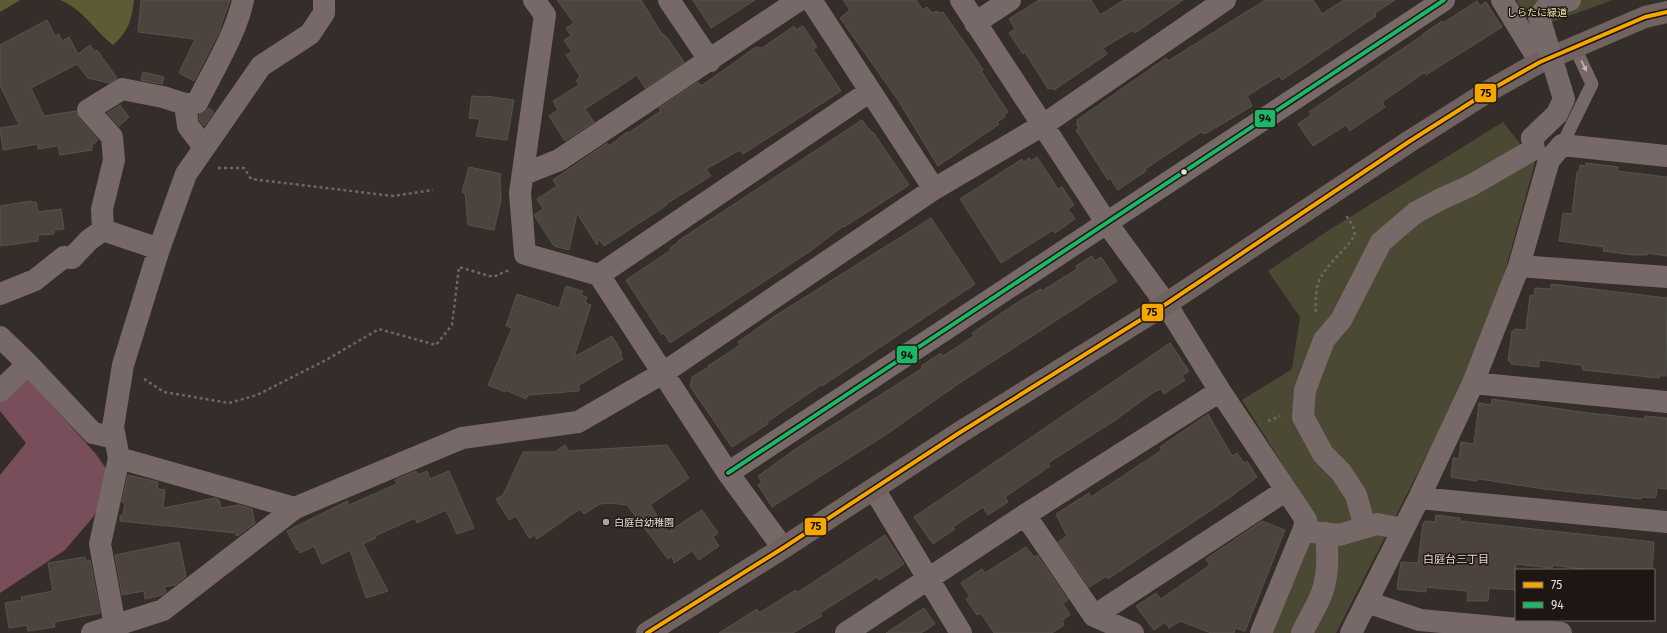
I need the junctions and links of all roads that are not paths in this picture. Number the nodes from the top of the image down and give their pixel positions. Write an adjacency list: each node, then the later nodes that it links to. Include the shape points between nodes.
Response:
1 (243, 0): 19 (street, via 227,42 197,103)
2 (324, 0): 22 (street, via 324,13 310,34 261,66)
3 (534, 0): 24 (street, via 545,15)
4 (669, 0): 16 (street)
5 (799, 0): 16 (street)
6 (811, 0): 18 (street)
7 (960, 0): 14 (street)
8 (1010, 0): 14 (street)
9 (1225, 0): 20 (street)
10 (1444, 0): 26 (street)
11 (1502, 0): 17 (street)
12 (1570, 0): 21 (street, bridge, via 1545,10 1539,17 1564,99)
13 (1667, 12): 15 (street, via 1645,17)
14 (976, 23): 20 (street)
15 (1575, 48): 17 (street); 21 (lane, one-way to 21, via 1592,84)
16 (710, 61): 24 (street, via 559,160)
17 (1540, 62): 33 (street, via 1410,141)
18 (869, 92): 25 (street); 30 (street)
19 (184, 104): 22 (street, via 188,126); 27 (street, via 122,89 88,110 112,137 114,160 102,209)
20 (1042, 124): 25 (street); 26 (street)
21 (1544, 148): 23 (street); 29 (street); 49 (street, via 1415,213 1381,242 1340,320 1324,340 1305,390 1303,417 1323,454 1341,472 1356,495)
22 (199, 155): 28 (street, via 186,174)
23 (1667, 156)
24 (524, 174): 30 (street, via 520,193 526,254)
25 (934, 190): 36 (street)
26 (1106, 222): 33 (street); 42 (street)
27 (103, 230): 28 (street); 32 (street, via 72,258 64,257 36,280)
28 (159, 249): 41 (street, via 123,365 113,427)
29 (1519, 266): 31 (street); 37 (street)
30 (599, 275): 36 (street)
31 (1667, 278)
32 (0, 294)
33 (1166, 304): 39 (street); 43 (street)
34 (0, 337): 35 (street)
35 (28, 364): 38 (street); 41 (street, via 94,433)
36 (663, 373): 42 (street); 46 (street, via 578,422 462,438)
37 (1473, 383): 40 (street); 45 (street)
38 (0, 390)
39 (1220, 391): 44 (street); 47 (street)
40 (1667, 402)
41 (117, 448): 46 (street); 57 (street, via 100,544)
42 (728, 473): 53 (street)
43 (874, 489): 53 (street); 54 (street)
44 (1285, 491): 51 (street, via 1306,520); 56 (street)
45 (1419, 498): 48 (street); 50 (street)
46 (295, 508): 57 (street, via 163,610)
47 (1025, 515): 54 (street); 56 (street)
48 (1667, 522)
49 (1365, 526): 50 (street, via 1377,524); 52 (street, via 1339,535)
50 (1403, 529): 55 (street)
51 (1304, 531): 52 (street); 63 (street)
52 (1326, 533): 64 (street, via 1326,580)
53 (783, 548): 59 (street)
54 (927, 580): 60 (street); 61 (street)
55 (1367, 602): 65 (street); 66 (street, via 1420,620)
56 (1094, 616): 62 (street)
57 (115, 626): 58 (street)
58 (92, 633)
59 (647, 633)
60 (846, 633)
61 (960, 633)
62 (1134, 633)
63 (1261, 633)
64 (1302, 633)
65 (1350, 633)
66 (1561, 633)

